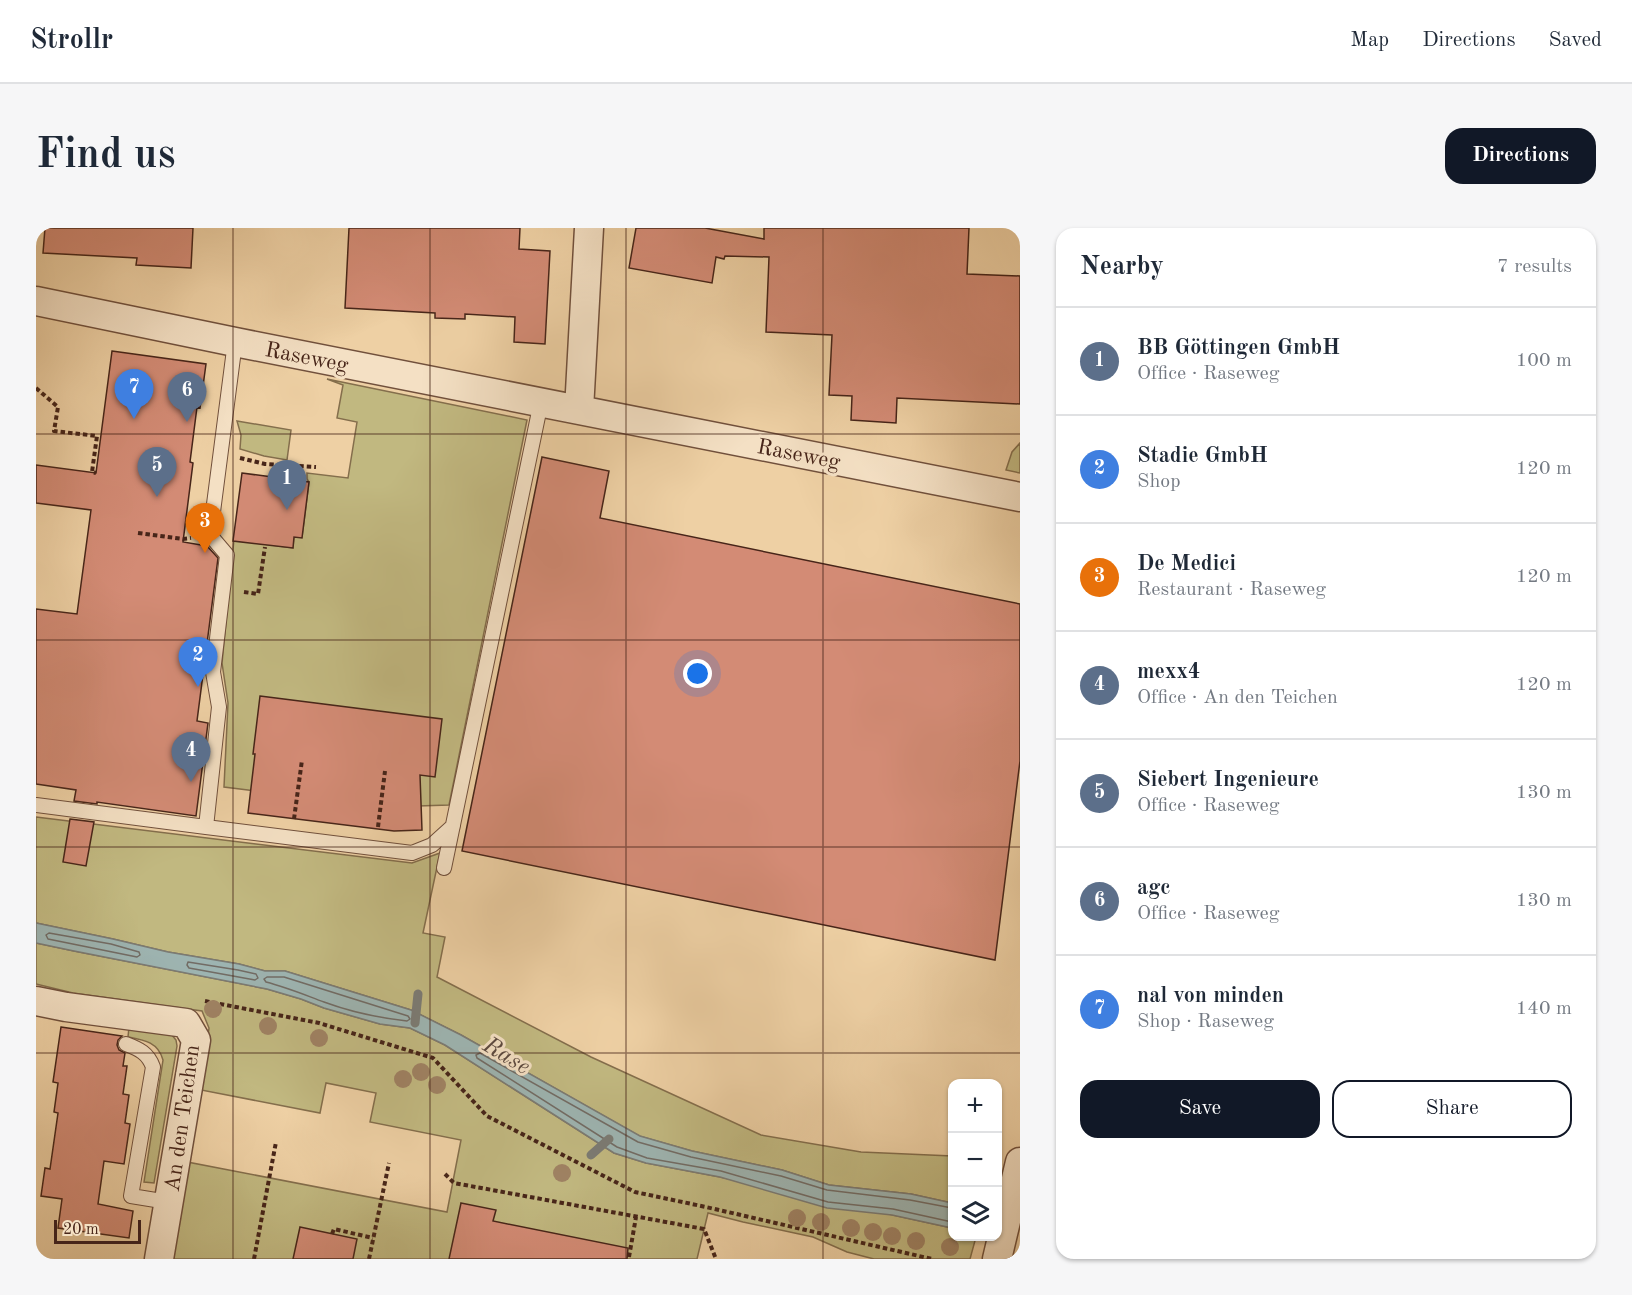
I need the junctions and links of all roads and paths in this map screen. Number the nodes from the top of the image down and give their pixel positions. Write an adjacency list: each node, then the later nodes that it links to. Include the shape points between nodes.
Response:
1 (589, 228): 6 (street)
2 (36, 301): 3 (street, Raseweg)
3 (235, 342): 5 (street, Raseweg); 7 (lane)
4 (36, 388): 9 (path, via 57,407 54,430 97,436 92,472)
5 (541, 402): 6 (street, Raseweg); 18 (lane)
6 (579, 410): 10 (street, Raseweg)
7 (219, 454): 8 (path, via 265,464); 12 (lane)
8 (316, 467)
9 (96, 473)
10 (1020, 497)
11 (138, 533): 12 (path, via 183,539)
12 (210, 534): 14 (lane, via 227,555)
13 (265, 548): 14 (path, via 258,594)
14 (223, 589): 19 (lane, via 213,672 219,707)
15 (302, 760): 20 (path)
16 (385, 771): 21 (path)
17 (36, 805): 19 (lane)
18 (453, 826): 21 (lane, via 432,845 412,853); 22 (lane)
19 (206, 827): 20 (lane)
20 (292, 838): 21 (lane)
21 (375, 848)
22 (444, 868)
23 (36, 1000): 30 (street, An den Teichen, via 186,1023 196,1040)
24 (205, 1001): 39 (path, via 319,1023 433,1058 487,1116 635,1192)
25 (126, 1044): 30 (lane, via 141,1050 153,1067 131,1196)
26 (276, 1142): 36 (path)
27 (388, 1163): 33 (path)
28 (445, 1174): 31 (path, via 453,1183)
29 (1017, 1178): 40 (street)
30 (168, 1202): 35 (street, An den Teichen)
31 (636, 1217): 34 (path); 38 (path, via 704,1229)
32 (332, 1234): 33 (path, via 334,1229)
33 (373, 1238): 37 (path)
34 (629, 1257)
35 (159, 1259)
36 (254, 1259)
37 (369, 1259)
38 (716, 1259)
39 (932, 1259)
40 (997, 1259)

